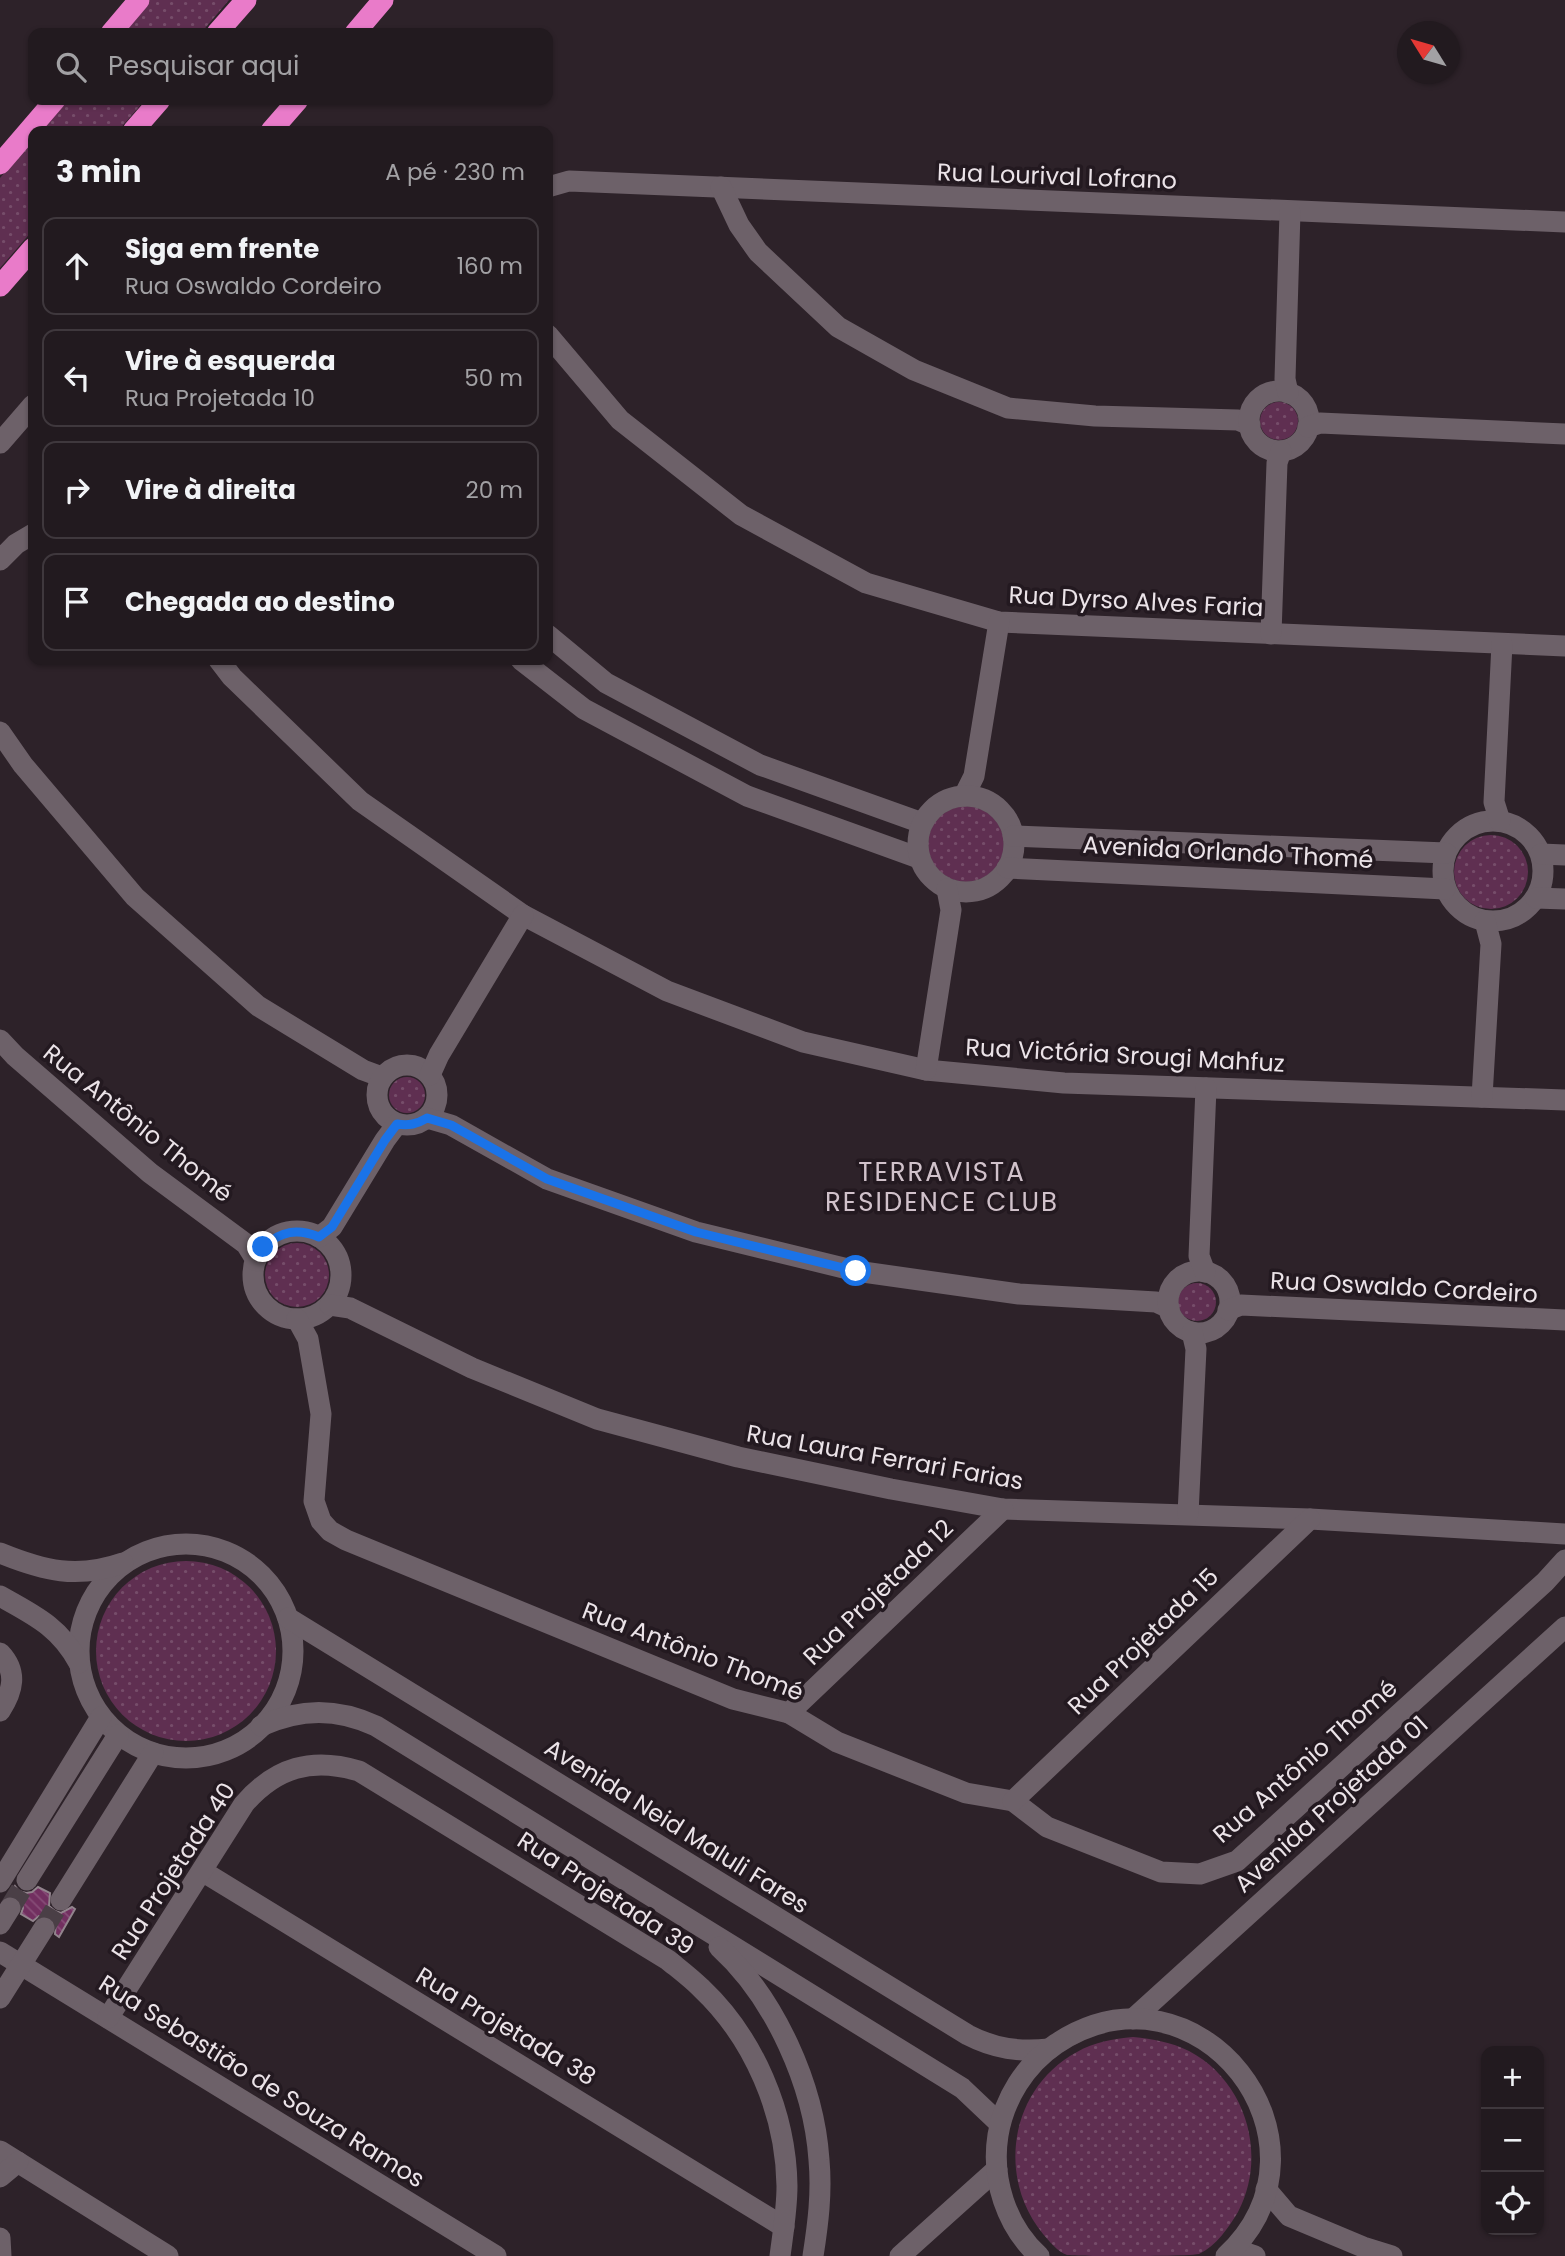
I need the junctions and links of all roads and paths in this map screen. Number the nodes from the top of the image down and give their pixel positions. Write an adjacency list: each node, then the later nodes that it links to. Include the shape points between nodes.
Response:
1 (139, 0): 4 (highway)
2 (246, 0): 5 (highway)
3 (383, 0): 6 (highway)
4 (115, 28)
5 (221, 28)
6 (359, 28)
7 (51, 105): 10 (highway)
8 (156, 105): 11 (highway)
9 (294, 105): 12 (highway)
10 (33, 126)
11 (137, 126)
12 (275, 126)
13 (28, 131): 14 (highway)
14 (0, 164)
15 (553, 186): 16 (street, Rua Lourival Lofrano, via 569,181)
16 (721, 187): 17 (street, Rua Lourival Lofrano); 24 (street, via 758,252 838,327 914,370 1008,408 1095,416)
17 (1290, 212): 18 (street, Rua Lourival Lofrano); 22 (street)
18 (1565, 222)
19 (28, 254): 20 (highway)
20 (0, 286)
21 (553, 341): 31 (street, Rua Dyrso Alves Faria, via 620,420 741,515 866,583)
22 (1284, 387): 24 (street, via 1260,398); 25 (street, via 1302,402)
23 (28, 411): 27 (street)
24 (1246, 420): 28 (street, via 1257,442)
25 (1312, 423): 26 (street); 28 (street, via 1299,443)
26 (1565, 434)
27 (0, 443)
28 (1277, 455): 32 (street)
29 (28, 537): 30 (street)
30 (0, 560)
31 (999, 622): 32 (street, Rua Dyrso Alves Faria); 39 (street)
32 (1271, 634): 34 (street, Rua Dyrso Alves Faria)
33 (553, 639): 41 (street, via 606,683 760,765)
34 (1502, 644): 35 (street, Rua Dyrso Alves Faria); 40 (street)
35 (1565, 646)
36 (223, 665): 52 (street, Rua Victória Srougi Mahfuz, via 360,801)
37 (527, 665): 46 (street, via 584,709 747,796)
38 (0, 732): 57 (street, via 135,897 258,1006)
39 (972, 789): 41 (street, via 939,803); 42 (street, via 1001,811)
40 (1492, 815): 43 (street, via 1460,832); 44 (street, via 1525,832)
41 (922, 823): 46 (street)
42 (1013, 836): 43 (street, Avenida Orlando Thomé); 47 (street)
43 (1446, 853): 48 (street, via 1442,871)
44 (1541, 855): 45 (street); 50 (street, via 1544,869)
45 (1565, 855)
46 (919, 858): 49 (street, via 930,876)
47 (1007, 868): 48 (street, Avenida Orlando Thomé); 49 (street, via 988,887)
48 (1445, 890): 53 (street, via 1461,911)
49 (953, 897): 55 (street)
50 (1536, 898): 51 (street); 53 (street, via 1515,917)
51 (1565, 899)
52 (523, 915): 55 (street, Rua Victória Srougi Mahfuz, via 667,991 803,1042); 56 (street)
53 (1493, 921): 59 (street)
54 (0, 1040): 64 (street, Rua Antônio Thomé, via 150,1173)
55 (926, 1070): 58 (street, Rua Victória Srougi Mahfuz, via 1064,1083)
56 (426, 1071): 57 (street, via 400,1065); 61 (street, via 436,1086)
57 (374, 1078): 62 (street, via 377,1104)
58 (1206, 1088): 59 (street, Rua Victória Srougi Mahfuz); 65 (street)
59 (1482, 1097): 60 (street, Rua Victória Srougi Mahfuz)
60 (1565, 1100)
61 (431, 1114): 62 (street, via 418,1123); 66 (street, via 547,1179 696,1232 856,1271 1019,1294)
62 (390, 1128): 63 (street)
63 (326, 1235): 64 (street, via 283,1233); 68 (street, via 339,1260 341,1280)
64 (255, 1250): 68 (street, via 258,1295 274,1313 285,1318)
65 (1198, 1267): 66 (street, via 1177,1281); 67 (street, via 1221,1281)
66 (1164, 1302): 70 (street, via 1177,1324)
67 (1233, 1305): 69 (street, Rua Oswaldo Cordeiro); 70 (street, via 1220,1325)
68 (326, 1308): 71 (street, Rua Laura Ferrari Farias, via 597,1419 738,1457); 84 (street, Rua Antônio Thomé, via 308,1339 321,1414 314,1501 330,1531 733,1699)
69 (1565, 1320)
70 (1197, 1338): 72 (street)
71 (1003, 1509): 72 (street, Rua Laura Ferrari Farias); 84 (street, Rua Projetada 12)
72 (1188, 1514): 73 (street, Rua Laura Ferrari Farias)
73 (1310, 1518): 74 (street, Rua Laura Ferrari Farias); 90 (street, Rua Projetada 15)
74 (1565, 1534)
75 (0, 1553): 77 (street, via 65,1573)
76 (1565, 1560): 90 (street, Rua Antônio Thomé, via 1237,1861 1200,1874 1161,1872 1047,1827)
77 (128, 1561): 79 (street, via 183,1543 222,1550 256,1569 275,1591); 82 (street, via 112,1573 89,1605 82,1623)
78 (0, 1596): 82 (street, via 48,1623)
79 (288, 1618): 86 (street, via 292,1637 289,1675 274,1711); 102 (street, Avenida Neid Maluli Fares, via 968,2035 1016,2051)
80 (1565, 1627): 101 (street, Avenida Projetada 01)
81 (0, 1653): 83 (street, via 13,1680)
82 (79, 1663): 85 (street)
83 (0, 1711)
84 (789, 1713): 90 (street, Rua Antônio Thomé, via 837,1742 966,1793)
85 (101, 1717): 87 (street); 93 (street)
86 (261, 1726): 88 (street, via 246,1739 210,1755 181,1759); 95 (street, via 319,1711 376,1726)
87 (118, 1735): 88 (street); 92 (street)
88 (153, 1753): 94 (street)
89 (296, 1768): 91 (street, Rua Projetada 40, via 254,1792); 108 (street, Rua Projetada 39, via 328,1764 374,1778 668,1960 702,1989 731,2021 772,2099 787,2186)
90 (1013, 1801)
91 (202, 1871): 100 (street, Rua Projetada 40); 108 (street, Rua Projetada 38)
92 (27, 1880)
93 (0, 1882)
94 (61, 1900)
95 (686, 1917): 103 (street, via 962,2088); 115 (street, via 728,1955 763,2000 791,2050 809,2103 819,2159 820,2216)
96 (44, 1927): 98 (street)
97 (0, 1952): 98 (street, Rua Sebastião de Souza Ramos)
98 (21, 1964): 99 (street); 100 (street, Rua Sebastião de Souza Ramos)
99 (0, 1998)
100 (108, 2018): 113 (street, Rua Sebastião de Souza Ramos)
101 (1133, 2020): 102 (street, via 1089,2027); 107 (street, via 1156,2021 1198,2035 1225,2055 1247,2081 1262,2111 1269,2144)
102 (1049, 2049): 103 (street, via 1019,2082)
103 (1000, 2123): 105 (street)
104 (9, 2157): 106 (street); 112 (street)
105 (996, 2168): 116 (street); 117 (street, via 1008,2212)
106 (0, 2177)
107 (1266, 2189): 110 (street, via 1253,2221); 119 (street, via 1289,2216)
108 (784, 2227): 114 (street, Rua Projetada 39)
109 (0, 2238): 111 (street)
110 (1230, 2252): 118 (street)
111 (1, 2256)
112 (168, 2256)
113 (496, 2256)
114 (780, 2256)
115 (813, 2256)
116 (900, 2256)
117 (1039, 2256)
118 (1255, 2256)
119 (1392, 2256)

